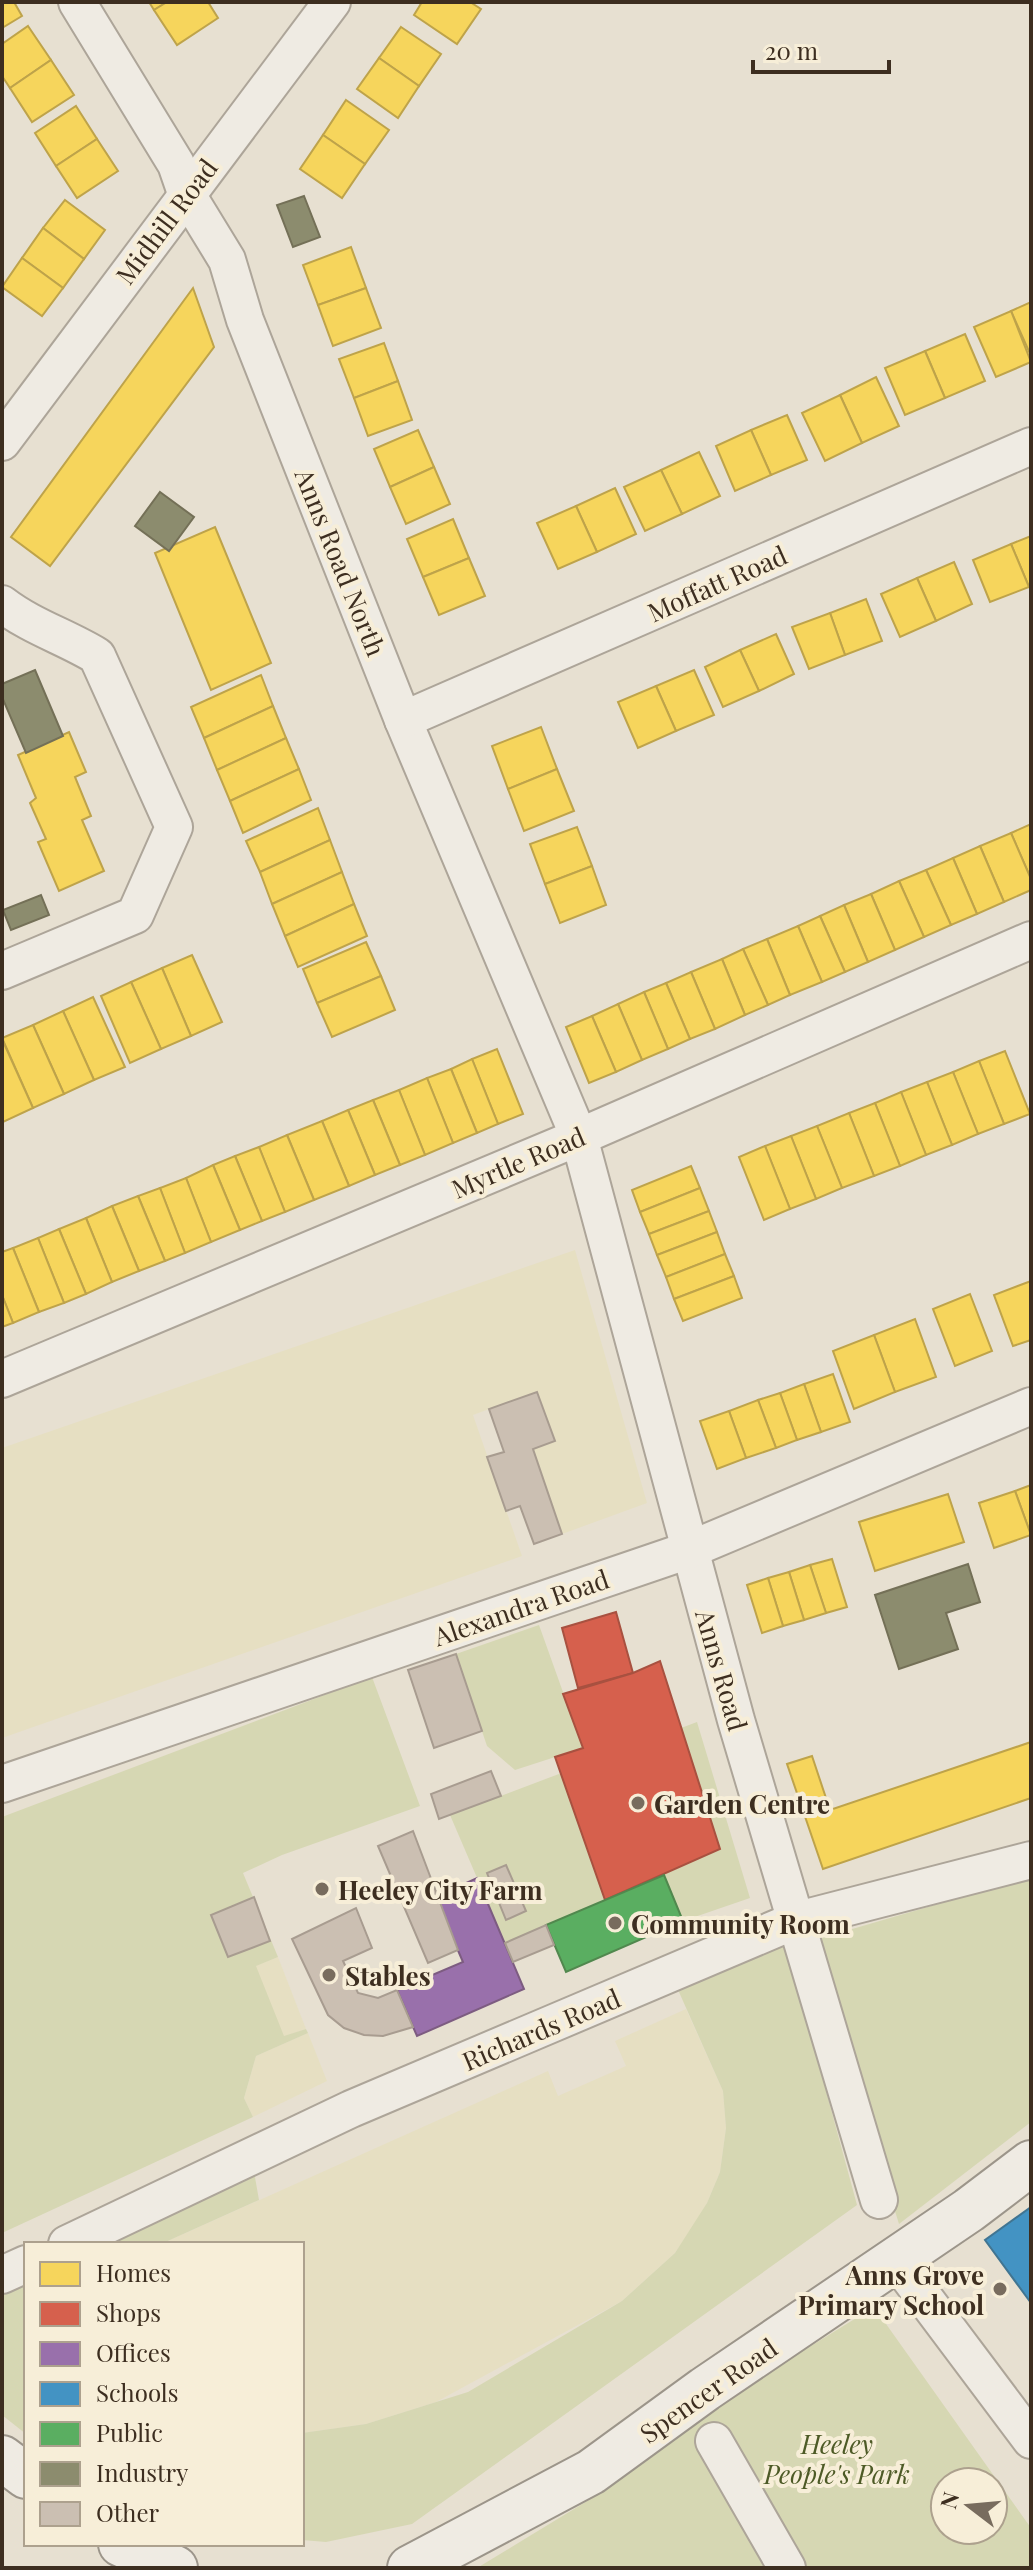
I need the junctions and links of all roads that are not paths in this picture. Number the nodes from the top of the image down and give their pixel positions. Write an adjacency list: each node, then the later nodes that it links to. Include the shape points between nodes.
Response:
1 (77, 2): 3 (street, Anns Road North, via 176,164)
2 (332, 2): 3 (street, Midhill Road)
3 (186, 193): 4 (street, Midhill Road); 7 (street, Anns Road North, via 227,260 245,320)
4 (2, 442)
5 (1031, 446): 7 (street, Moffatt Road)
6 (2, 604): 9 (street, via 26,623 97,656 174,827 135,915)
7 (403, 720): 10 (street, Anns Road North)
8 (1031, 940): 10 (street, Myrtle Road)
9 (2, 971)
10 (579, 1137): 11 (street, Myrtle Road); 13 (street, Anns Road)
11 (2, 1379)
12 (1031, 1406): 13 (street, Alexandra Road)
13 (689, 1550): 14 (street, Alexandra Road); 16 (street, Anns Road)
14 (2, 1784)
15 (1031, 1860): 16 (street, Richards Road)
16 (794, 1921): 18 (street, Anns Road); 19 (street, Richards Road, via 351,2109)
17 (1031, 2163): 20 (main road, Spencer Road)
18 (879, 2200)
19 (71, 2242)
20 (896, 2260): 23 (street); 29 (main road, Spencer Road, via 591,2472)
21 (24, 2265): 22 (street)
22 (2, 2275)
23 (1031, 2440)
24 (714, 2441): 30 (street)
25 (2, 2458): 26 (main road)
26 (24, 2474)
27 (126, 2546): 28 (main road)
28 (175, 2568)
29 (410, 2568)
30 (787, 2568)

